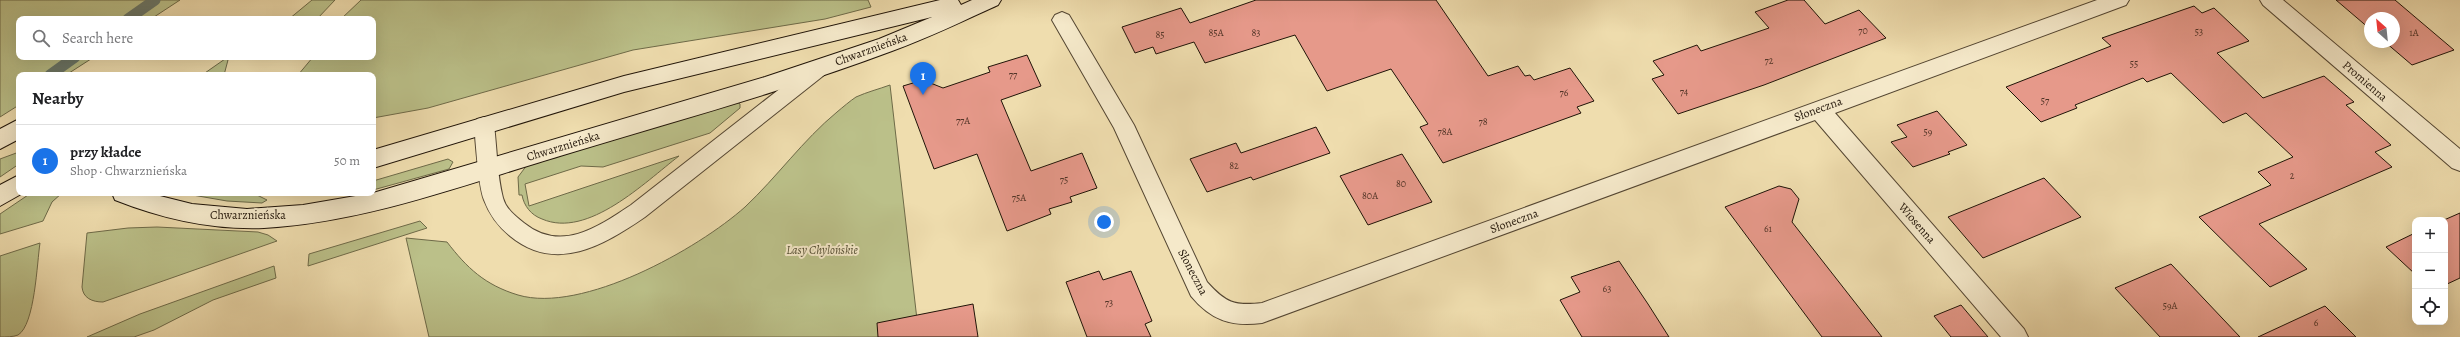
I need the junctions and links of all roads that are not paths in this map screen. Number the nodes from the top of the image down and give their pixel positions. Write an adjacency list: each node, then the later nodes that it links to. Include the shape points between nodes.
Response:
1 (974, 0): 8 (street, Chwarznieńska, via 624,84)
2 (990, 0): 6 (street, Chwarznieńska, via 889,44)
3 (2119, 0): 7 (street, Słoneczna)
4 (2270, 0): 12 (street, Promienna)
5 (1062, 20): 7 (street, Słoneczna, via 1123,125 1199,289 1212,306 1228,315 1262,313)
6 (822, 67): 13 (street, Chwarznieńska); 13 (lane, via 638,211 610,230 587,241 559,246 531,241 503,218 493,199)
7 (1819, 109): 17 (street, Wiosenna)
8 (484, 125): 11 (street, Chwarznieńska); 13 (lane)
9 (16, 130): 10 (street)
10 (0, 140)
11 (376, 158)
12 (2460, 162)
13 (489, 168): 15 (street, Chwarznieńska, via 382,200 336,210 263,218 193,214)
14 (16, 186): 16 (street)
15 (133, 196)
16 (0, 197)
17 (2016, 337)

